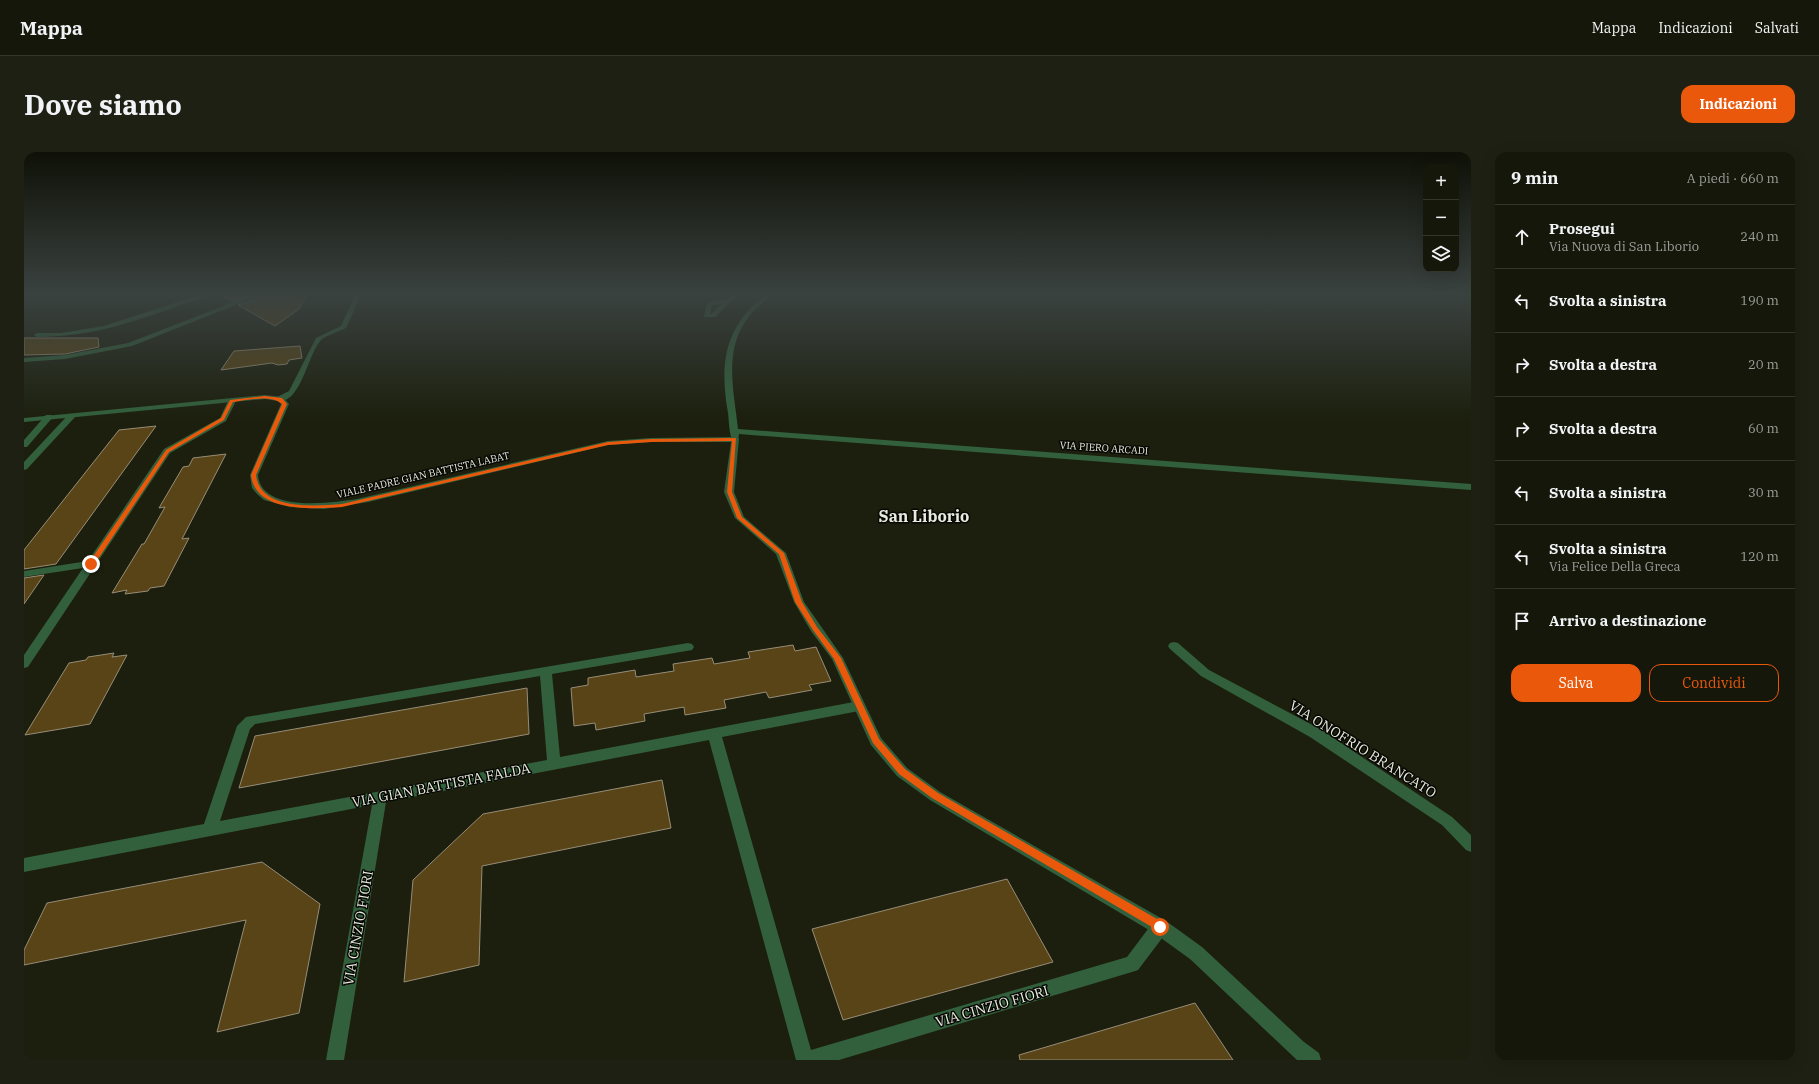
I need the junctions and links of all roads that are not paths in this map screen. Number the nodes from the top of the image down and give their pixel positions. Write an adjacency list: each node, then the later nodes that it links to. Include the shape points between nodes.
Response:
1 (154, 335): 4 (street, via 104,351)
2 (327, 335): 5 (street, via 318,339 292,392)
3 (734, 335): 10 (street, via 729,356 728,386)
4 (24, 360)
5 (280, 399): 6 (street, via 265,397); 10 (street, VIALE PADRE GIAN BATTISTA LABAT, via 285,404 254,475 254,484 262,494 272,500 292,505 342,505 608,443)
6 (232, 400): 7 (street); 14 (street, via 223,419 168,451)
7 (72, 416): 8 (street); 12 (street)
8 (49, 417): 9 (street); 11 (street)
9 (24, 420)
10 (735, 435): 13 (street, VIA PIERO ARCADI); 20 (street, via 729,492 740,518 781,553 799,602 837,658)
11 (24, 445)
12 (24, 467)
13 (1471, 487)
14 (91, 564): 15 (street); 18 (street)
15 (24, 574)
16 (1174, 646): 25 (street, VIA ONOFRIO BRANCATO, via 1205,673 1315,734 1447,821)
17 (688, 647): 19 (street)
18 (24, 664)
19 (546, 670): 22 (street); 24 (street, via 251,720 244,726)
20 (859, 706): 21 (street, VIA GIAN BATTISTA FALDA); 27 (street, via 876,741 908,776 935,796)
21 (714, 733): 22 (street, VIA GIAN BATTISTA FALDA); 29 (street)
22 (554, 764): 23 (street, VIA GIAN BATTISTA FALDA)
23 (380, 797): 24 (street, VIA GIAN BATTISTA FALDA); 28 (street, VIA CINZIO FIORI)
24 (210, 829): 26 (street, VIA GIAN BATTISTA FALDA)
25 (1471, 845)
26 (24, 865)
27 (1160, 927): 29 (street, VIA CINZIO FIORI, via 1132,964); 30 (street, via 1196,953)
28 (335, 1060)
29 (806, 1060)
30 (1312, 1060)

